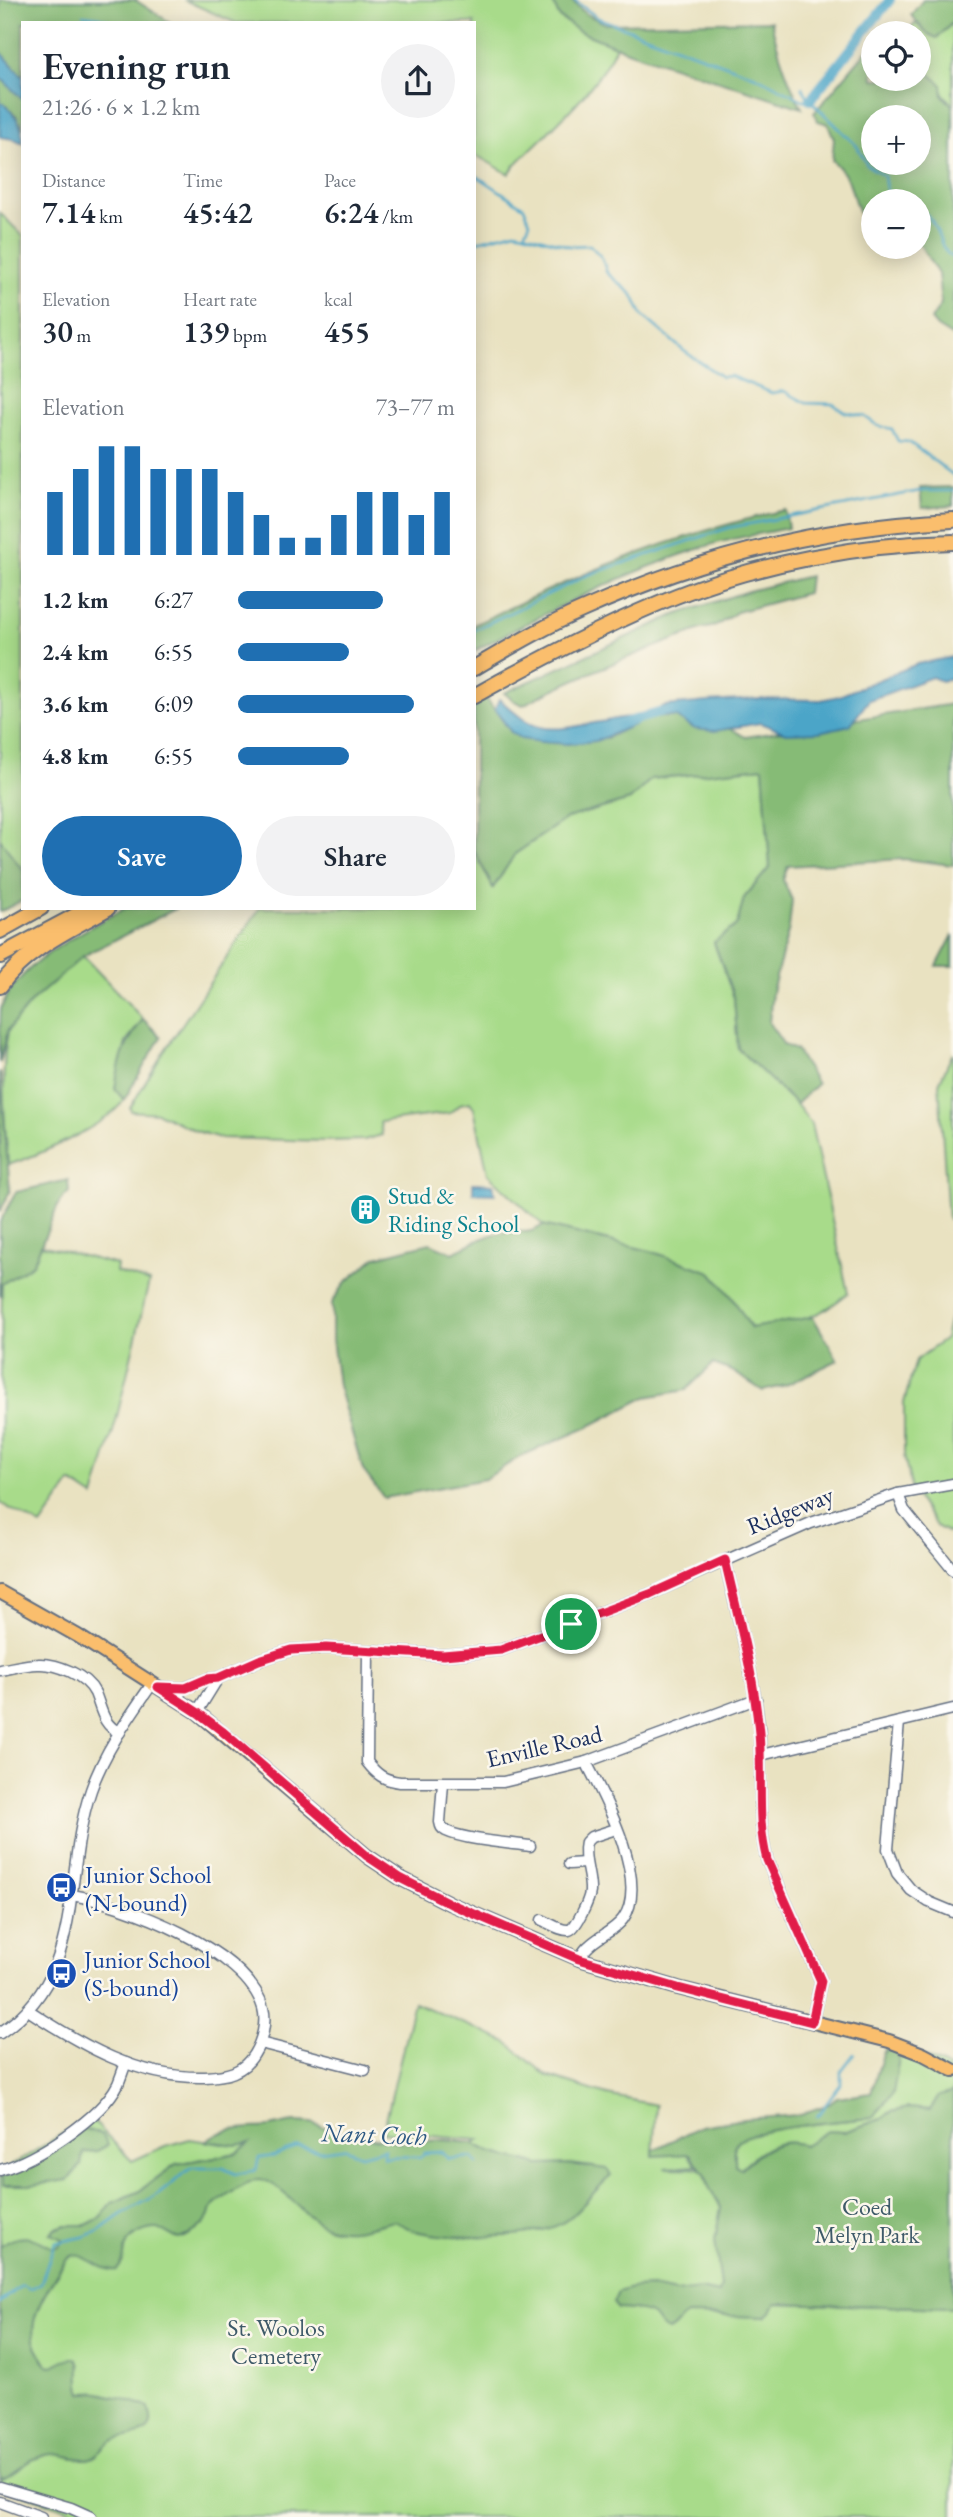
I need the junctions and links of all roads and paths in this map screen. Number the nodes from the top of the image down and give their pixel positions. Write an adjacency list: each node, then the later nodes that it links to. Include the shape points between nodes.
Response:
1 (953, 520): 3 (highway, via 825,534 694,566 580,610)
2 (953, 541): 4 (highway, via 784,564 722,581 624,618)
3 (476, 667)
4 (476, 695)
5 (37, 910): 8 (highway)
6 (85, 910): 9 (highway)
7 (105, 910): 10 (highway, via 47,943)
8 (0, 931)
9 (0, 956)
10 (0, 986)
11 (953, 1485): 12 (street, Ridgeway)
12 (898, 1494): 13 (street, Ridgeway, via 811,1523); 14 (street, via 904,1510)
13 (725, 1560): 16 (street, Ridgeway, via 650,1594 501,1650 443,1655); 20 (street)
14 (953, 1570)
15 (0, 1592): 19 (main road)
16 (368, 1651): 18 (street, Ridgeway, via 291,1650); 27 (street, Enville Road, via 367,1762 385,1780)
17 (0, 1670): 24 (street, via 40,1664 80,1676 93,1690 105,1720 113,1731)
18 (218, 1678): 19 (street, Ridgeway, via 186,1688); 22 (street)
19 (155, 1685): 22 (main road); 24 (street)
20 (756, 1699): 25 (street); 26 (street, Enville Road)
21 (953, 1709): 23 (street)
22 (197, 1712): 35 (main road, via 324,1821 400,1878)
23 (899, 1723): 25 (street); 33 (street, via 888,1849 897,1873 911,1890)
24 (120, 1732): 32 (street, via 99,1770 85,1812)
25 (761, 1755): 37 (street, via 762,1844 821,1981)
26 (586, 1762): 27 (street, Enville Road, via 503,1782); 28 (street)
27 (443, 1783): 29 (street, via 442,1828)
28 (616, 1829): 30 (street, via 586,1842); 35 (street, via 631,1877 631,1901 624,1918 588,1946)
29 (530, 1846)
30 (585, 1863): 31 (street); 34 (street, via 590,1890 576,1924 567,1930)
31 (569, 1864)
32 (72, 1895): 36 (street, via 57,1964); 39 (street, via 162,1922 227,1962 250,1983 264,2008)
33 (953, 1912)
34 (542, 1920)
35 (579, 1959): 37 (main road)
36 (28, 2010): 38 (street); 40 (street, via 68,2036)
37 (812, 2022): 42 (main road, via 889,2040)
38 (0, 2033)
39 (260, 2043): 40 (street, via 249,2063 225,2076 156,2073); 41 (street)
40 (126, 2063): 43 (street, via 117,2086 74,2130 27,2160)
41 (365, 2070)
42 (953, 2070)
43 (0, 2170)
44 (0, 2487): 47 (street)
45 (0, 2502): 46 (street)
46 (41, 2517)
47 (91, 2517)

